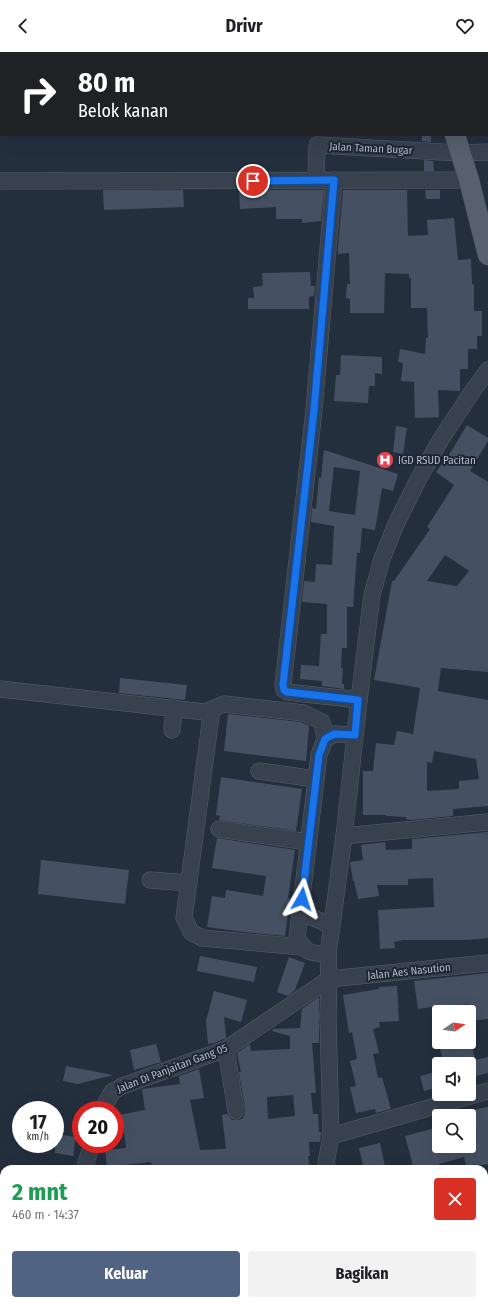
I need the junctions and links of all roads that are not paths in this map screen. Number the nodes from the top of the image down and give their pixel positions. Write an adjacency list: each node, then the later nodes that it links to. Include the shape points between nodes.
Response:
1 (457, 144): 2 (street); 3 (street, Jalan Taman Bugar, via 317,145); 5 (main road)
2 (488, 152)
3 (316, 180): 4 (street); 6 (street)
4 (334, 180): 5 (street); 10 (street, via 314,410 283,685 287,692)
5 (469, 180): 7 (main road)
6 (0, 182)
7 (488, 255)
8 (488, 370): 10 (street, via 441,439 418,480 382,559 372,595)
9 (0, 689): 11 (street)
10 (358, 700): 14 (street)
11 (174, 708): 12 (street, via 205,712); 13 (street)
12 (212, 709): 15 (street, via 224,704 304,713 322,722); 23 (street)
13 (172, 730)
14 (355, 735): 15 (street, via 334,734); 20 (street)
15 (325, 739): 17 (street, via 319,755)
16 (259, 771): 17 (street)
17 (316, 779): 21 (street)
18 (488, 822): 20 (street)
19 (219, 829): 21 (street)
20 (344, 836): 25 (street)
21 (308, 842): 24 (street)
22 (150, 880): 23 (street)
23 (189, 883): 26 (street, via 184,918 191,932 202,938)
24 (300, 912): 25 (street); 26 (street, via 297,938)
25 (332, 926): 27 (street)
26 (303, 947): 27 (street, via 311,953)
27 (328, 954): 29 (street)
28 (488, 963): 29 (street, Jalan Aes Nasution)
29 (329, 979): 30 (street, Jalan DI Panjaitan Gang 05); 34 (street)
30 (226, 1049): 32 (street, Jalan DI Panjaitan Gang 05, via 122,1086 112,1092); 33 (street)
31 (488, 1092): 34 (street)
32 (107, 1101)
33 (236, 1111)
34 (331, 1136): 37 (street)
35 (89, 1153): 36 (street)
36 (85, 1165)
37 (326, 1165)

